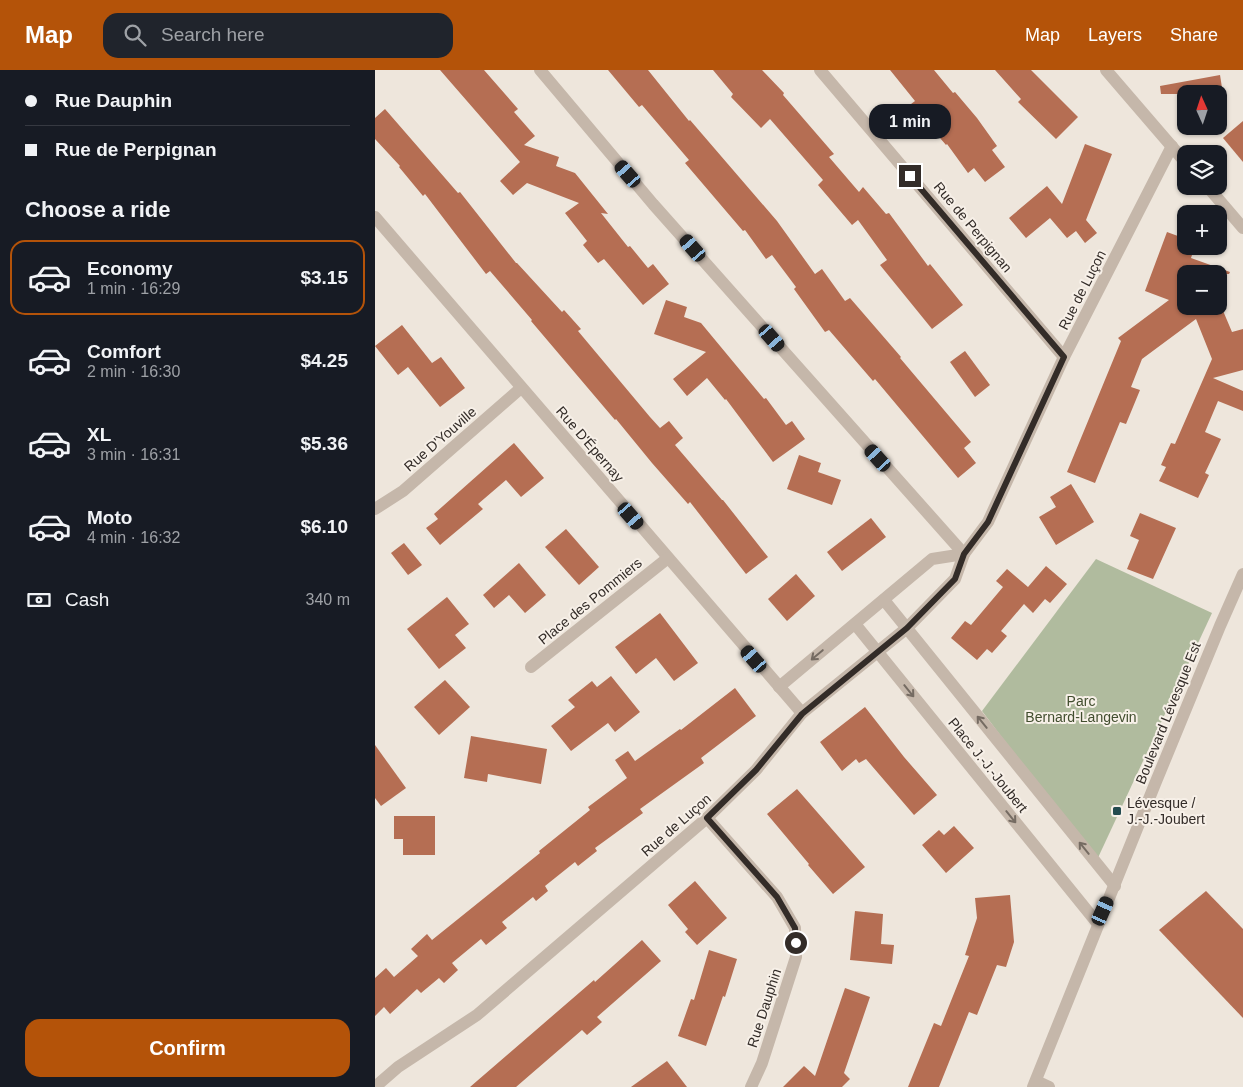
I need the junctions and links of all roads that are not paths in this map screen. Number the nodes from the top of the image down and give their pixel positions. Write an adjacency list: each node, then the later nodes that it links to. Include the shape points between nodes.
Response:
1 (541, 70): 12 (street, via 653,204)
2 (820, 70): 9 (street, Rue de Perpignan)
3 (1106, 70): 4 (street)
4 (1172, 146): 5 (street); 9 (street, Rue de Luçon)
5 (1177, 152)
6 (1215, 195): 8 (street)
7 (375, 217): 10 (street, Rue D'Épernay)
8 (1243, 228)
9 (1064, 357): 12 (street, Rue de Luçon, via 988,522)
10 (521, 388): 11 (street, Rue D'Youville, via 403,491); 13 (street, Rue D'Épernay)
11 (375, 508)
12 (964, 554): 15 (street, via 932,559); 17 (street, Rue de Luçon, via 955,579)
13 (668, 558): 19 (street, Place des Pommiers); 20 (street, Rue D'Épernay)
14 (1243, 574): 23 (street, Boulevard Lévesque Est)
15 (883, 600): 16 (street); 17 (street, Place J.-J.-Joubert)
16 (855, 624): 18 (street, Place J.-J.-Joubert); 20 (street, one-way to 20)
17 (907, 628): 18 (street, Rue de Luçon); 23 (street, Place J.-J.-Joubert, one-way to 17)
18 (878, 653): 21 (street, Rue de Luçon); 24 (street, Place J.-J.-Joubert, one-way to 24)
19 (531, 668)
20 (779, 687): 21 (street, Rue D'Épernay)
21 (802, 714): 22 (street, Rue de Luçon, via 756,770)
22 (707, 818): 26 (street, Rue de Luçon, via 477,1015 398,1067); 27 (street, Rue Dauphin, via 777,897 795,928 796,957 762,1063)
23 (1115, 886): 24 (street, Boulevard Lévesque Est)
24 (1098, 924): 25 (street, Boulevard Lévesque Est)
25 (1034, 1084): 28 (street)
26 (375, 1087)
27 (751, 1087)
28 (1049, 1087)

